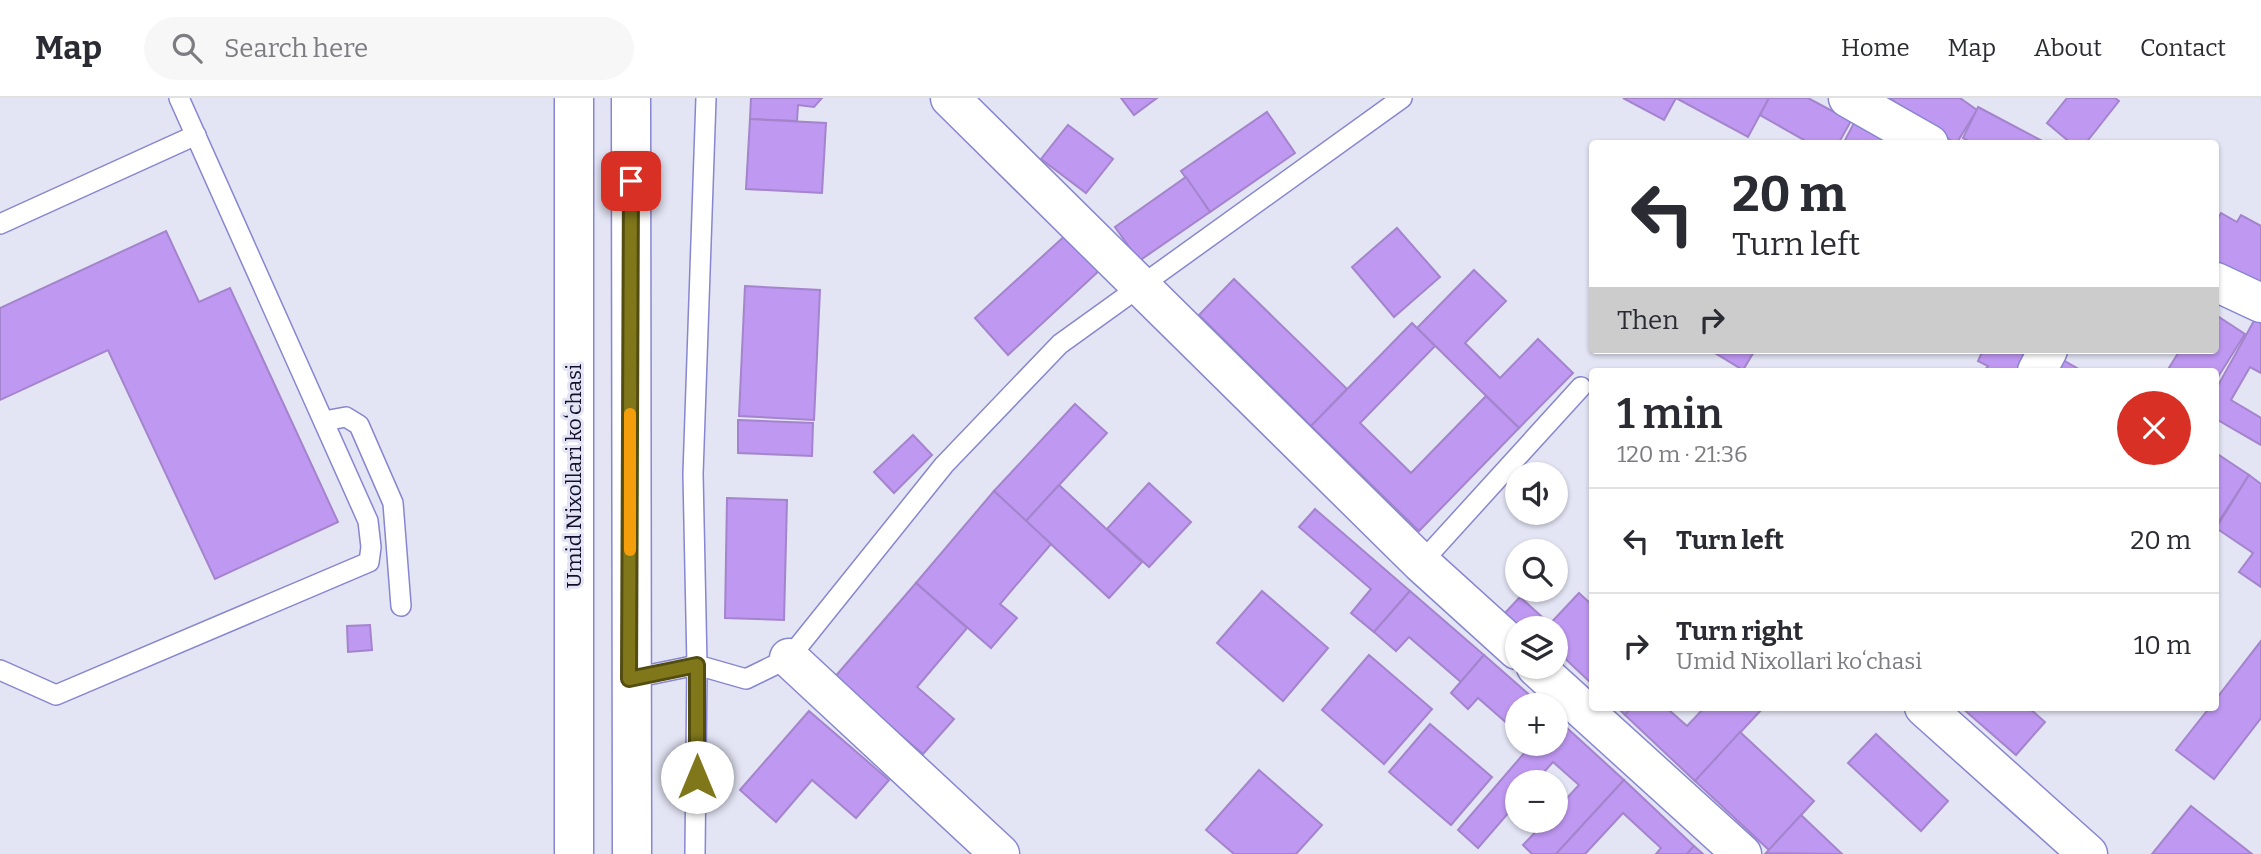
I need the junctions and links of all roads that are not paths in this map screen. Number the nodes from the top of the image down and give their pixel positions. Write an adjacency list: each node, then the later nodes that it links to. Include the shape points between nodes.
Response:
1 (179, 98): 8 (lane)
2 (574, 98): 25 (street, Umid Nixollari koʻchasi)
3 (631, 98): 22 (street)
4 (706, 98): 20 (lane, via 693,474)
5 (950, 98): 12 (street)
6 (1402, 98): 12 (lane)
7 (1848, 98): 9 (street)
8 (196, 135): 10 (lane); 15 (lane)
9 (1922, 140)
10 (0, 224)
11 (2219, 283): 13 (street)
12 (1142, 285): 16 (street); 19 (lane, via 1060,344 954,455)
13 (2261, 303)
14 (1581, 387): 16 (lane)
15 (324, 421): 17 (lane, via 346,417 359,425 393,503); 21 (lane, via 368,521 369,562 56,695)
16 (1421, 563): 18 (street)
17 (401, 606)
18 (1505, 639)
19 (789, 658): 20 (lane, via 746,679); 28 (street)
20 (697, 665): 22 (lane); 27 (lane)
21 (0, 670)
22 (629, 679): 26 (street)
23 (1549, 679): 29 (street)
24 (1928, 711): 30 (street)
25 (574, 854)
26 (632, 854)
27 (695, 854)
28 (1000, 854)
29 (1742, 854)
30 (2088, 854)

